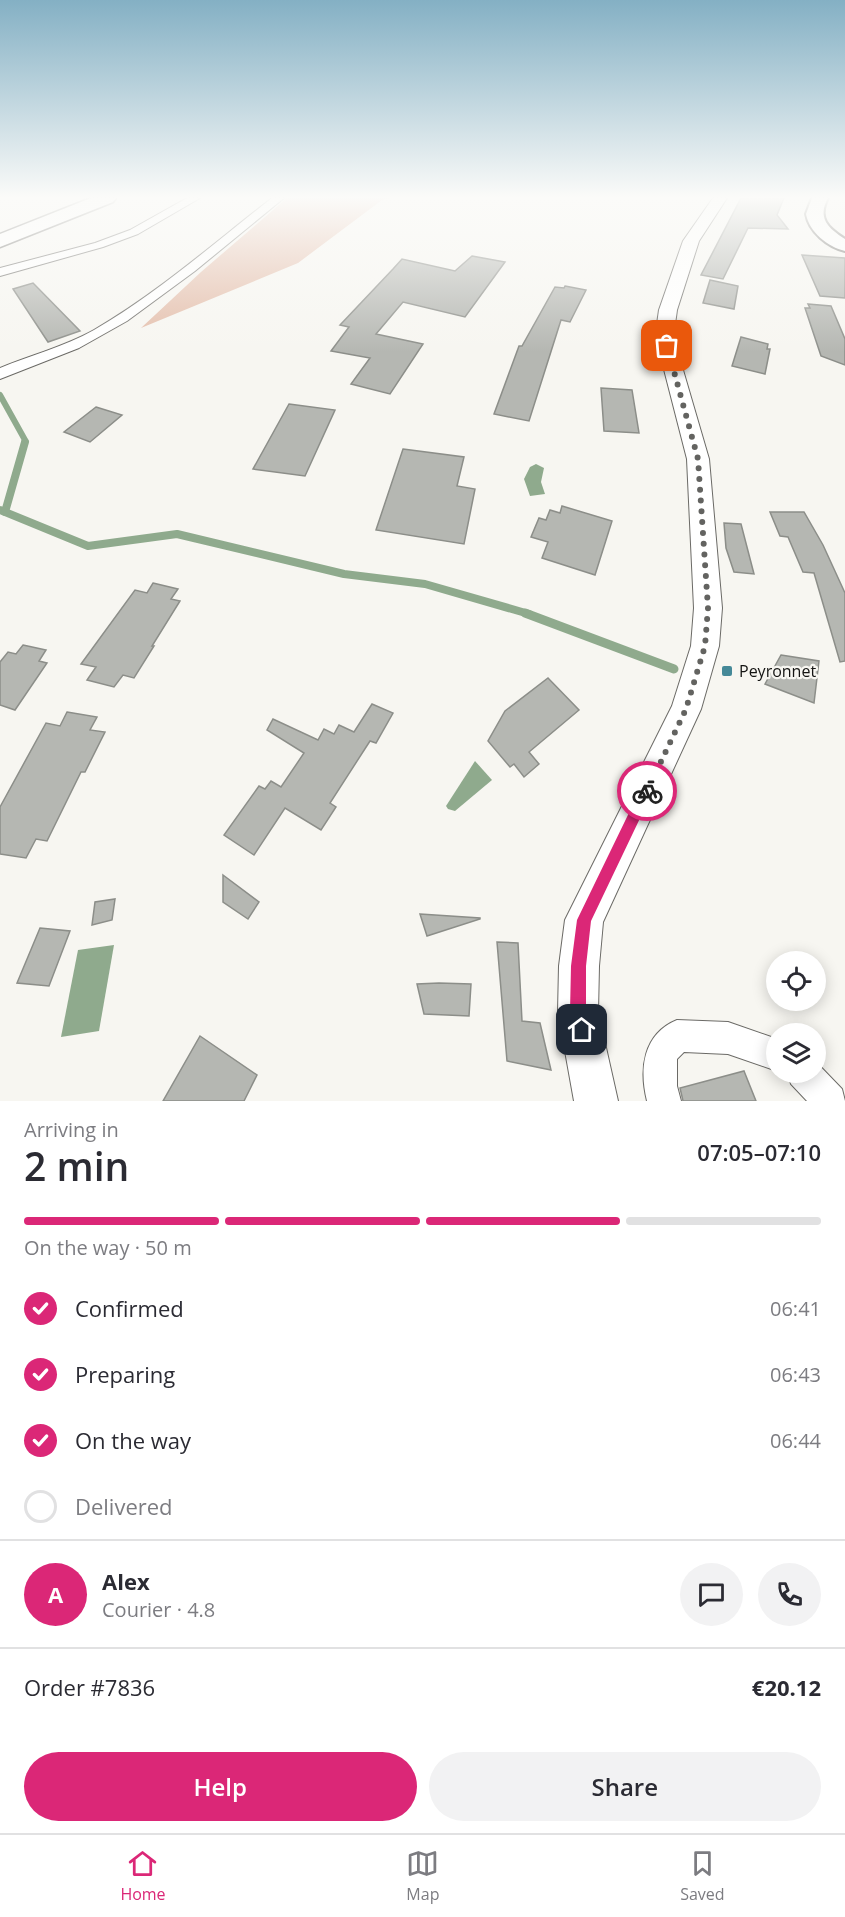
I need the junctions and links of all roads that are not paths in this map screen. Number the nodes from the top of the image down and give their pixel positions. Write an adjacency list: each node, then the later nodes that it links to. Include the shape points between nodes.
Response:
1 (80, 249): 4 (street)
2 (217, 249): 5 (street, via 97,333)
3 (688, 249): 8 (street, via 666,324 667,346 698,459 708,608 705,646 686,709 584,920 578,1012)
4 (0, 272)
5 (0, 374)
6 (766, 1050): 9 (street, via 709,1034 677,1036 661,1053 660,1086)
7 (813, 1083): 10 (street)
8 (596, 1101)
9 (664, 1101)
10 (830, 1101)

